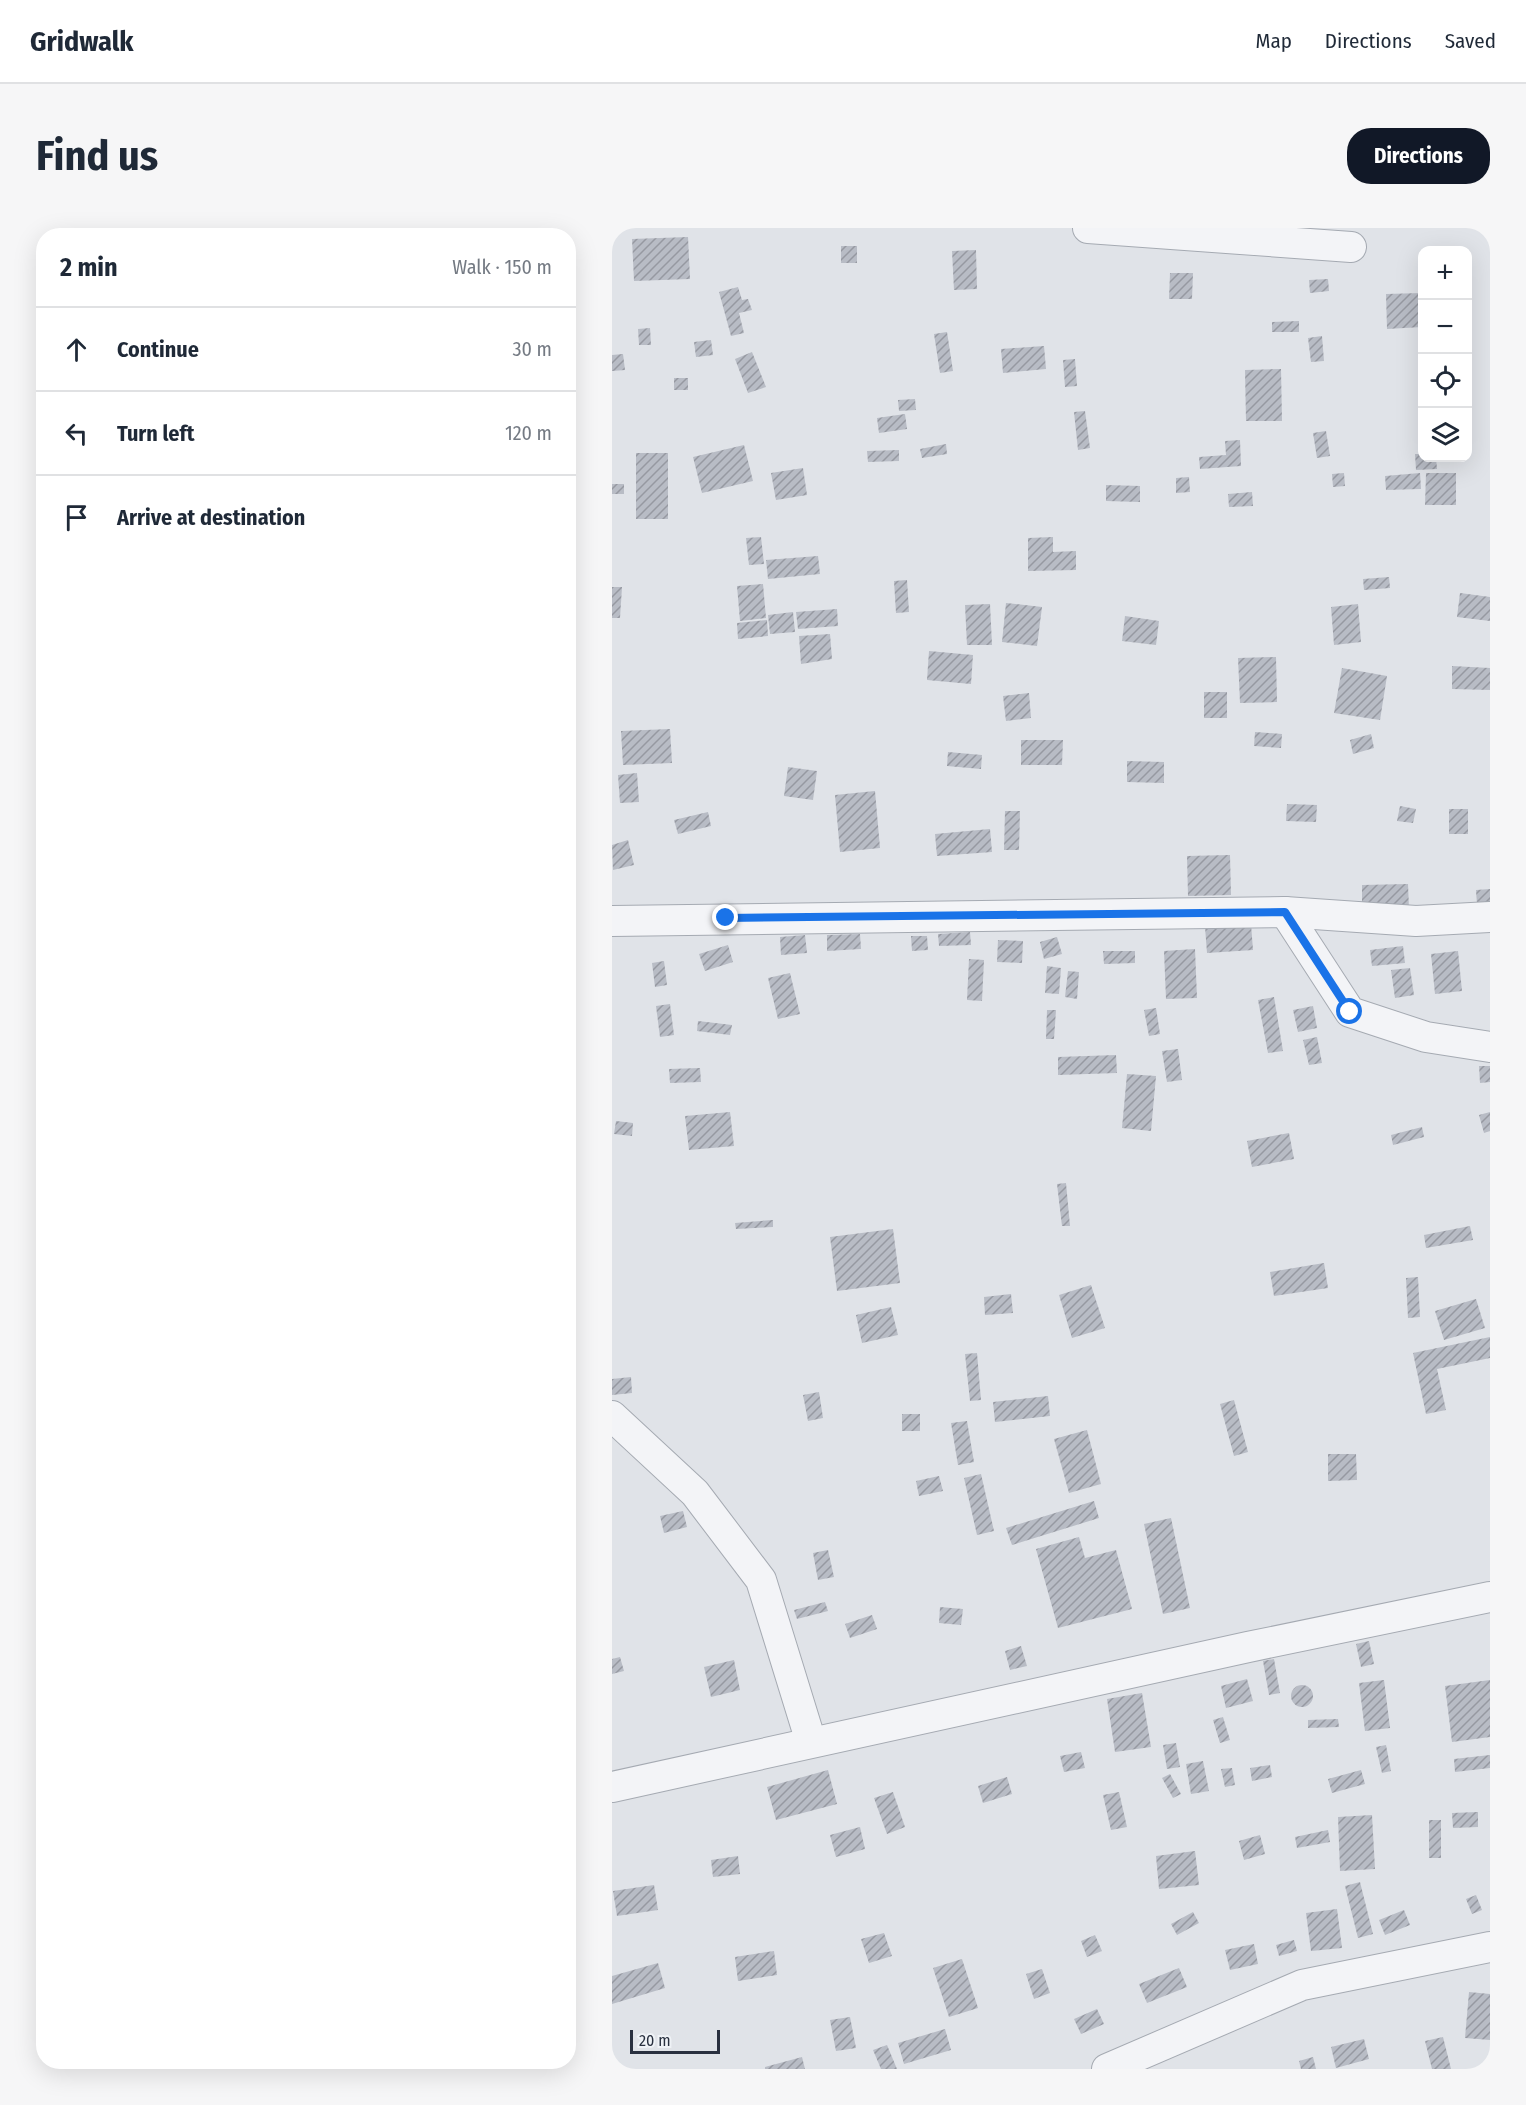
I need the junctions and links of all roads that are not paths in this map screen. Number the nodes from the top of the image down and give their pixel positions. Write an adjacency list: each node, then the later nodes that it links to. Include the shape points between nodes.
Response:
1 (1088, 228): 2 (street)
2 (1351, 247)
3 (1285, 912): 4 (street, via 1416,921); 5 (street); 6 (street, via 1350,1012 1426,1037)
4 (1490, 918)
5 (612, 921)
6 (1490, 1047)
7 (612, 1416): 9 (street, via 695,1493 761,1580)
8 (1490, 1597): 9 (street)
9 (811, 1742): 10 (street)
10 (612, 1787)
11 (1490, 1947): 12 (street, via 1302,1985)
12 (1107, 2069)

